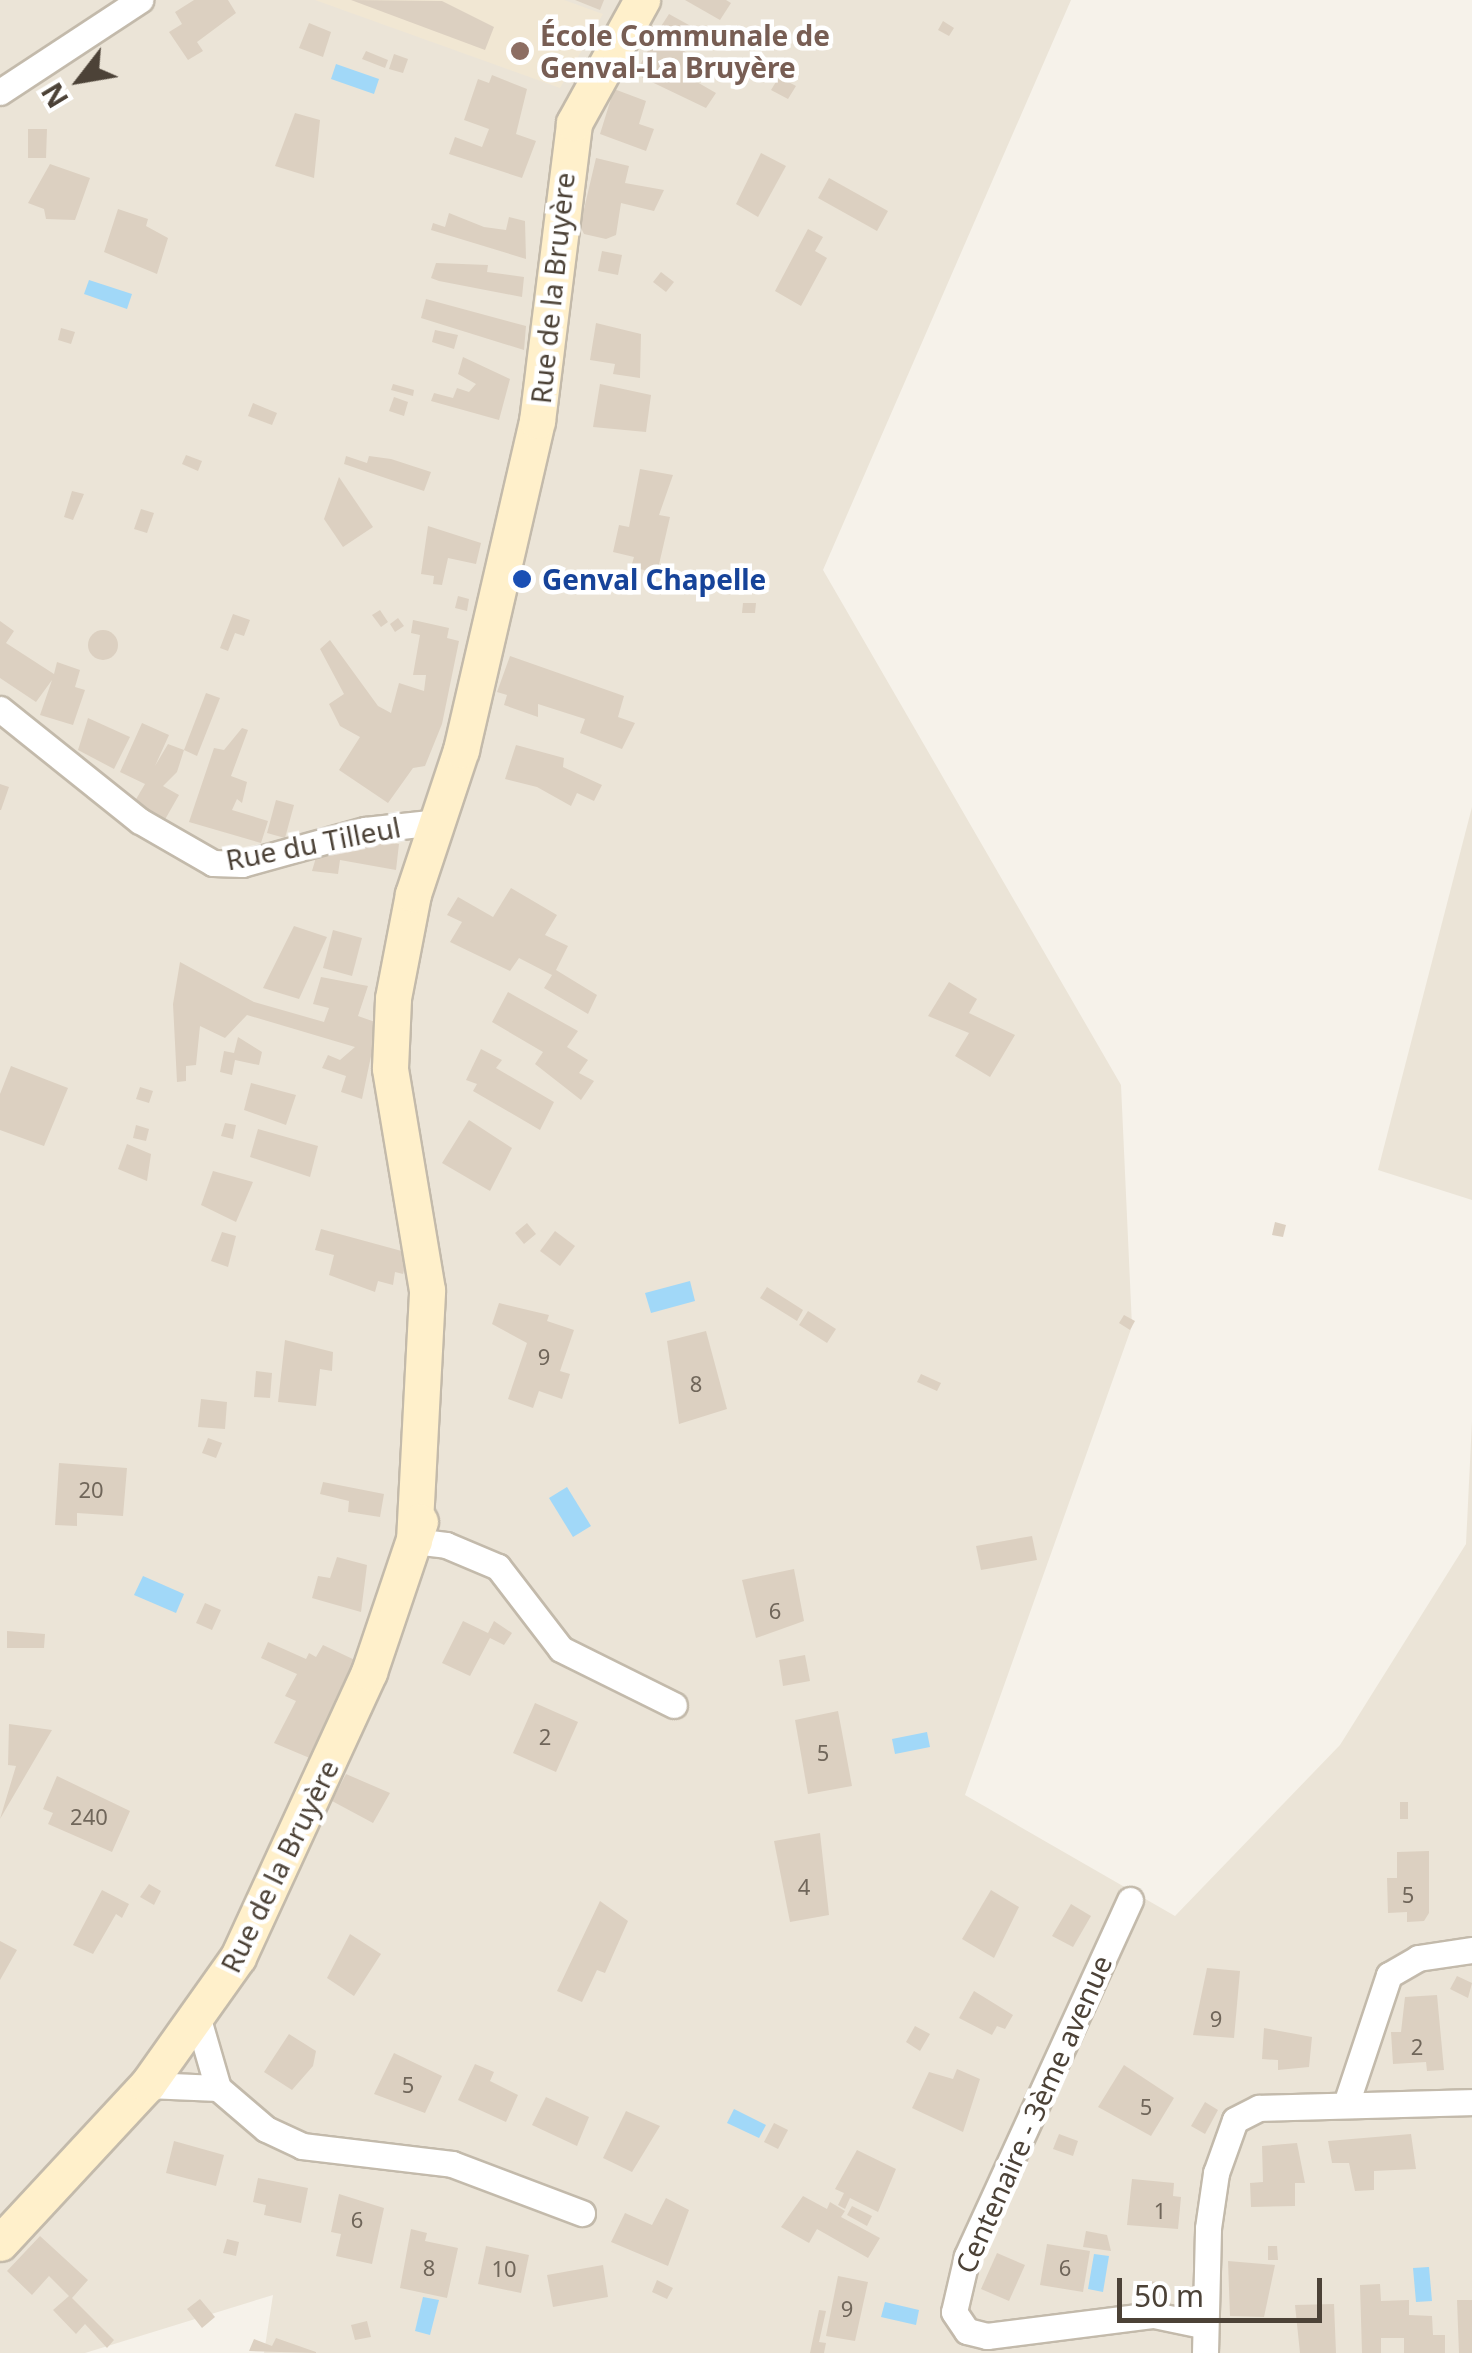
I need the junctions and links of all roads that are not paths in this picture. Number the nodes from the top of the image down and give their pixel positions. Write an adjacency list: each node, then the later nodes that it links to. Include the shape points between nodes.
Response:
1 (140, 0): 3 (street)
2 (642, 0): 5 (main road, Rue de la Bruyère, via 574,123 537,420 461,750)
3 (0, 92)
4 (0, 708): 5 (street, Rue du Tilleul, via 140,821 213,863 242,864 365,830)
5 (437, 822): 6 (main road, Rue de la Bruyère, via 412,1060 417,1119 443,1236 447,1328)
6 (414, 1541): 7 (street, via 446,1545 498,1568 561,1649); 10 (main road, Rue de la Bruyère, via 370,1672 303,1825 255,1926)
7 (674, 1705)
8 (1130, 1900): 17 (street, Centenaire - 3ème avenue, via 967,2256 954,2312 967,2331 987,2336 1154,2316)
9 (1472, 1950): 14 (street, via 1418,1958 1389,1975)
10 (198, 2018): 11 (main road, Rue de la Bruyère); 12 (street)
11 (147, 2085): 12 (street); 16 (main road, Rue de la Bruyère)
12 (218, 2088): 15 (street, via 266,2129 302,2146 452,2164)
13 (1472, 2102): 14 (street)
14 (1346, 2104): 17 (street, via 1259,2108 1236,2120 1216,2173)
15 (582, 2212)
16 (0, 2243)
17 (1202, 2325): 18 (street)
18 (1205, 2353)

